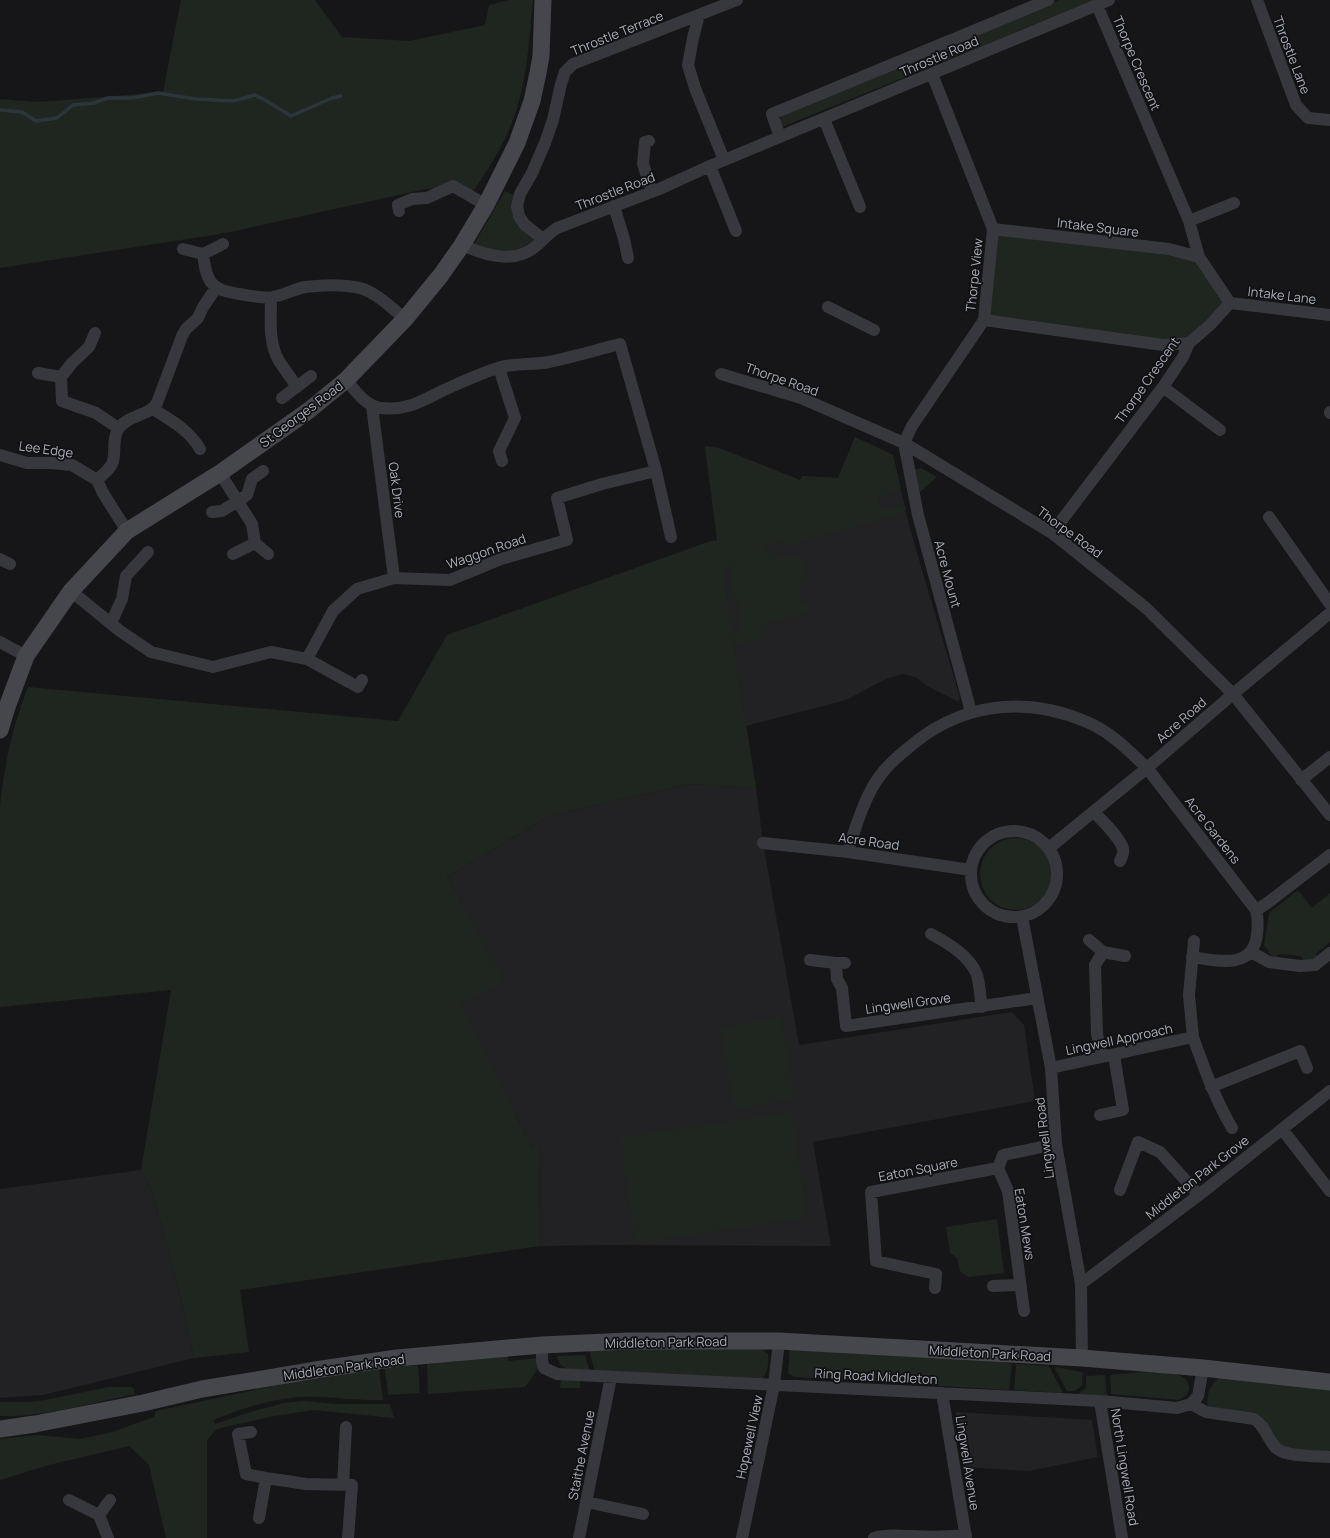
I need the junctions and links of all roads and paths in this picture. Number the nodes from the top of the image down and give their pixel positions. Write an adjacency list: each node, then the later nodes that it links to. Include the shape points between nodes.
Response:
1 (543, 0): 17 (street, St Georges Road, via 541,56 532,101 517,143)
2 (737, 0): 7 (street, Throstle Terrace)
3 (1048, 0): 11 (street, Throstle Road, via 772,114)
4 (1109, 0): 6 (street, Throstle Road)
5 (1257, 0): 10 (street, Throstle Lane, via 1296,105 1308,118)
6 (1098, 5): 8 (street, Throstle Road); 21 (street, Thorpe Crescent)
7 (699, 15): 13 (street, via 688,65); 24 (street, Throstle Terrace, via 573,64 565,72 546,143 520,194 517,206 524,224)
8 (932, 74): 9 (street, Throstle Road); 22 (street, Thorpe View)
9 (824, 119): 11 (street, Throstle Road); 20 (street)
10 (1330, 120)
11 (780, 137): 13 (street, Throstle Road)
12 (649, 141): 15 (street, via 645,142 643,164)
13 (724, 160): 14 (street, Throstle Road)
14 (710, 166): 15 (street, Throstle Road); 23 (street)
15 (652, 192): 18 (street, Throstle Road)
16 (1234, 204): 21 (street)
17 (486, 205): 19 (street, via 453,186 427,198 412,199); 26 (street, St Georges Road)
18 (614, 206): 24 (street, Throstle Road, via 557,228); 30 (street)
19 (395, 207)
20 (860, 207)
21 (1189, 221): 29 (street, Thorpe Crescent)
22 (993, 229): 29 (street, Intake Square, via 1169,249); 37 (street, Thorpe View)
23 (736, 231)
24 (543, 239): 26 (street, Throstle Road, via 525,253 503,257 480,253)
25 (223, 244): 28 (street)
26 (462, 245): 36 (street, St Georges Road)
27 (183, 249): 28 (street)
28 (203, 254): 31 (street, via 210,281)
29 (1199, 257): 33 (street, Thorpe Crescent)
30 (628, 258)
31 (216, 288): 32 (street, via 223,292); 51 (street, via 198,318 182,336)
32 (271, 298): 36 (street, via 304,287 342,285 361,288); 47 (street, via 273,346)
33 (1230, 303): 35 (street, Intake Lane); 40 (street, Thorpe Crescent)
34 (828, 307): 38 (street)
35 (1330, 315)
36 (406, 319): 46 (street, St Georges Road)
37 (984, 320): 40 (street, via 1163,345); 54 (street, Thorpe View, via 912,426)
38 (874, 330)
39 (95, 333): 45 (street, via 89,347)
40 (1189, 343): 48 (street, Thorpe Crescent)
41 (499, 368): 50 (street, via 459,383 406,408); 57 (street, via 515,418 499,451); 59 (street, via 514,364 548,362 620,344)
42 (38, 373): 45 (street)
43 (721, 374): 54 (street, Thorpe Road, via 801,398)
44 (311, 376): 47 (street)
45 (61, 377): 52 (street, via 62,401 96,412)
46 (346, 380): 50 (street); 60 (street, St Georges Road, via 308,412)
47 (297, 387): 49 (street)
48 (1163, 387): 53 (street); 66 (street, Thorpe Crescent)
49 (282, 398)
50 (372, 406): 72 (street, Oak Drive)
51 (153, 409): 52 (street, via 126,420); 55 (street, via 180,425)
52 (118, 428): 61 (street, via 112,464)
53 (1220, 430)
54 (904, 443): 66 (street, Thorpe Road); 82 (street, Acre Mount, via 918,515)
55 (200, 449)
56 (0, 455): 61 (street, Lee Edge, via 27,463 72,465)
57 (502, 461)
58 (263, 471): 62 (street, via 252,479 247,495)
59 (656, 471): 67 (street); 72 (street, Waggon Road, via 557,498 567,540 501,559 450,580)
60 (220, 473): 62 (street); 65 (street, St Georges Road)
61 (97, 480): 65 (street)
62 (237, 501): 63 (street, via 222,511); 68 (street, via 252,524)
63 (212, 512)
64 (1269, 517): 74 (street)
65 (127, 531): 73 (street, St Georges Road)
66 (1052, 533): 81 (street, Thorpe Road, via 1146,608)
67 (671, 537)
68 (255, 543): 70 (street); 71 (street)
69 (148, 552): 76 (street, via 126,576 122,599)
70 (233, 554)
71 (268, 554)
72 (394, 578): 79 (street, Waggon Road, via 357,589 333,611)
73 (71, 591): 76 (street); 78 (street, St Georges Road)
74 (1330, 604)
75 (1330, 613): 81 (street, Acre Road)
76 (111, 623): 79 (street, via 151,652 213,667 271,652)
77 (0, 642): 78 (street)
78 (26, 656): 83 (street, St Georges Road)
79 (306, 659): 80 (street, via 358,688)
80 (362, 680)
81 (1232, 694): 85 (street, Acre Road); 86 (street, Thorpe Road)
82 (971, 712): 85 (street, Acre Gardens, via 1024,706 1066,714 1088,722 1108,734); 91 (street, Acre Gardens, via 952,719 920,738 899,755 884,772 863,808)
83 (0, 730)
84 (1330, 757): 86 (street)
85 (1147, 768): 87 (street, Acre Road); 95 (street, Acre Gardens)
86 (1301, 780): 88 (street, Thorpe Road)
87 (1094, 812): 90 (street, Acre Road); 93 (street, via 1120,841 1124,849)
88 (1330, 815)
89 (763, 843): 91 (street, Acre Road)
90 (1049, 848): 94 (street, via 1038,838 1024,832 1001,833 987,840 982,846 975,856); 96 (street, via 1058,873 1055,888 1041,908)
91 (848, 852): 94 (street, Acre Road)
92 (1330, 855): 95 (street)
93 (1120, 861)
94 (971, 870): 96 (street, via 973,888 984,905 997,914)
95 (1256, 910): 101 (street, via 1256,943)
96 (1022, 917): 106 (street, Lingwell Road)
97 (931, 934): 107 (street, via 946,942 969,963 977,975)
98 (1089, 940): 100 (street)
99 (1194, 941): 104 (street, Lingwell Approach)
100 (1103, 952): 103 (street); 109 (street, via 1095,965 1097,1034)
101 (1251, 952): 102 (street, via 1269,962 1300,966 1315,965); 104 (street, via 1243,959 1234,961)
102 (1330, 953)
103 (1126, 956)
104 (1192, 957): 108 (street, Lingwell Approach, via 1189,995)
105 (810, 960): 107 (street, Lingwell Grove, via 841,963 837,979 842,988 846,1026)
106 (1037, 998): 107 (street, Lingwell Grove); 110 (street, Lingwell Road)
107 (982, 1006)
108 (1193, 1037): 109 (street, Lingwell Approach); 112 (street, Lingwell Approach)
109 (1108, 1055): 110 (street, Lingwell Approach); 114 (street, via 1123,1110)
110 (1051, 1068): 117 (street, Lingwell Road)
111 (1308, 1068): 112 (street, via 1300,1050)
112 (1211, 1087): 115 (street, Lingwell Approach)
113 (1330, 1091): 116 (street, Middleton Park Grove)
114 (1100, 1115)
115 (1232, 1128)
116 (1282, 1129): 120 (street); 121 (street, Middleton Park Grove)
117 (1056, 1144): 118 (street, via 1004,1155); 122 (street, Lingwell Road)
118 (998, 1168): 123 (street, Eaton Mews, via 1008,1191); 125 (street, Eaton Square, via 871,1192 876,1261 936,1274)
119 (1120, 1190): 121 (street, via 1138,1142 1160,1152)
120 (1330, 1191)
121 (1199, 1195): 122 (street, Middleton Park Grove)
122 (1081, 1284): 129 (street, Lingwell Road)
123 (1020, 1285): 124 (street); 126 (street, Eaton Mews)
124 (993, 1286)
125 (935, 1288)
126 (1024, 1311)
127 (779, 1341): 128 (street, Middleton Park Road, via 628,1341); 129 (street, Middleton Park Road); 133 (street, Hopewell View)
128 (542, 1345): 131 (street, Ring Road Middleton, via 544,1368 557,1374); 137 (street, Middleton Park Road, via 397,1358 322,1369 202,1389 35,1424)
129 (1082, 1358): 130 (street, Middleton Park Road)
130 (1203, 1368): 132 (street, Middleton Park Road); 136 (street, via 1198,1396)
131 (611, 1377): 133 (street, Ring Road Middleton); 145 (street, Staithe Avenue)
132 (1330, 1382)
133 (774, 1385): 134 (street, Ring Road Middleton); 153 (street, Hopewell View)
134 (942, 1393): 135 (street, Ring Road Middleton); 149 (street, Lingwell Avenue)
135 (1100, 1401): 136 (street, Ring Road Middleton, via 1177,1408); 155 (street, North Lingwell Road)
136 (1190, 1404): 140 (street, via 1206,1412 1254,1418 1275,1447 1284,1453)
137 (3, 1427)
138 (346, 1427): 142 (street)
139 (251, 1432): 141 (street, via 238,1434 246,1474)
140 (1330, 1457)
141 (266, 1478): 142 (street, via 306,1484); 148 (street)
142 (343, 1485): 151 (street, via 352,1485)
143 (69, 1500): 147 (street)
144 (110, 1500): 147 (street)
145 (586, 1502): 146 (street); 152 (street, Staithe Avenue)
146 (643, 1514)
147 (99, 1515): 150 (street)
148 (259, 1518)
149 (966, 1537): 154 (street)
150 (108, 1538)
151 (348, 1538)
152 (579, 1538)
153 (742, 1538)
154 (874, 1538)
155 (1122, 1538)

